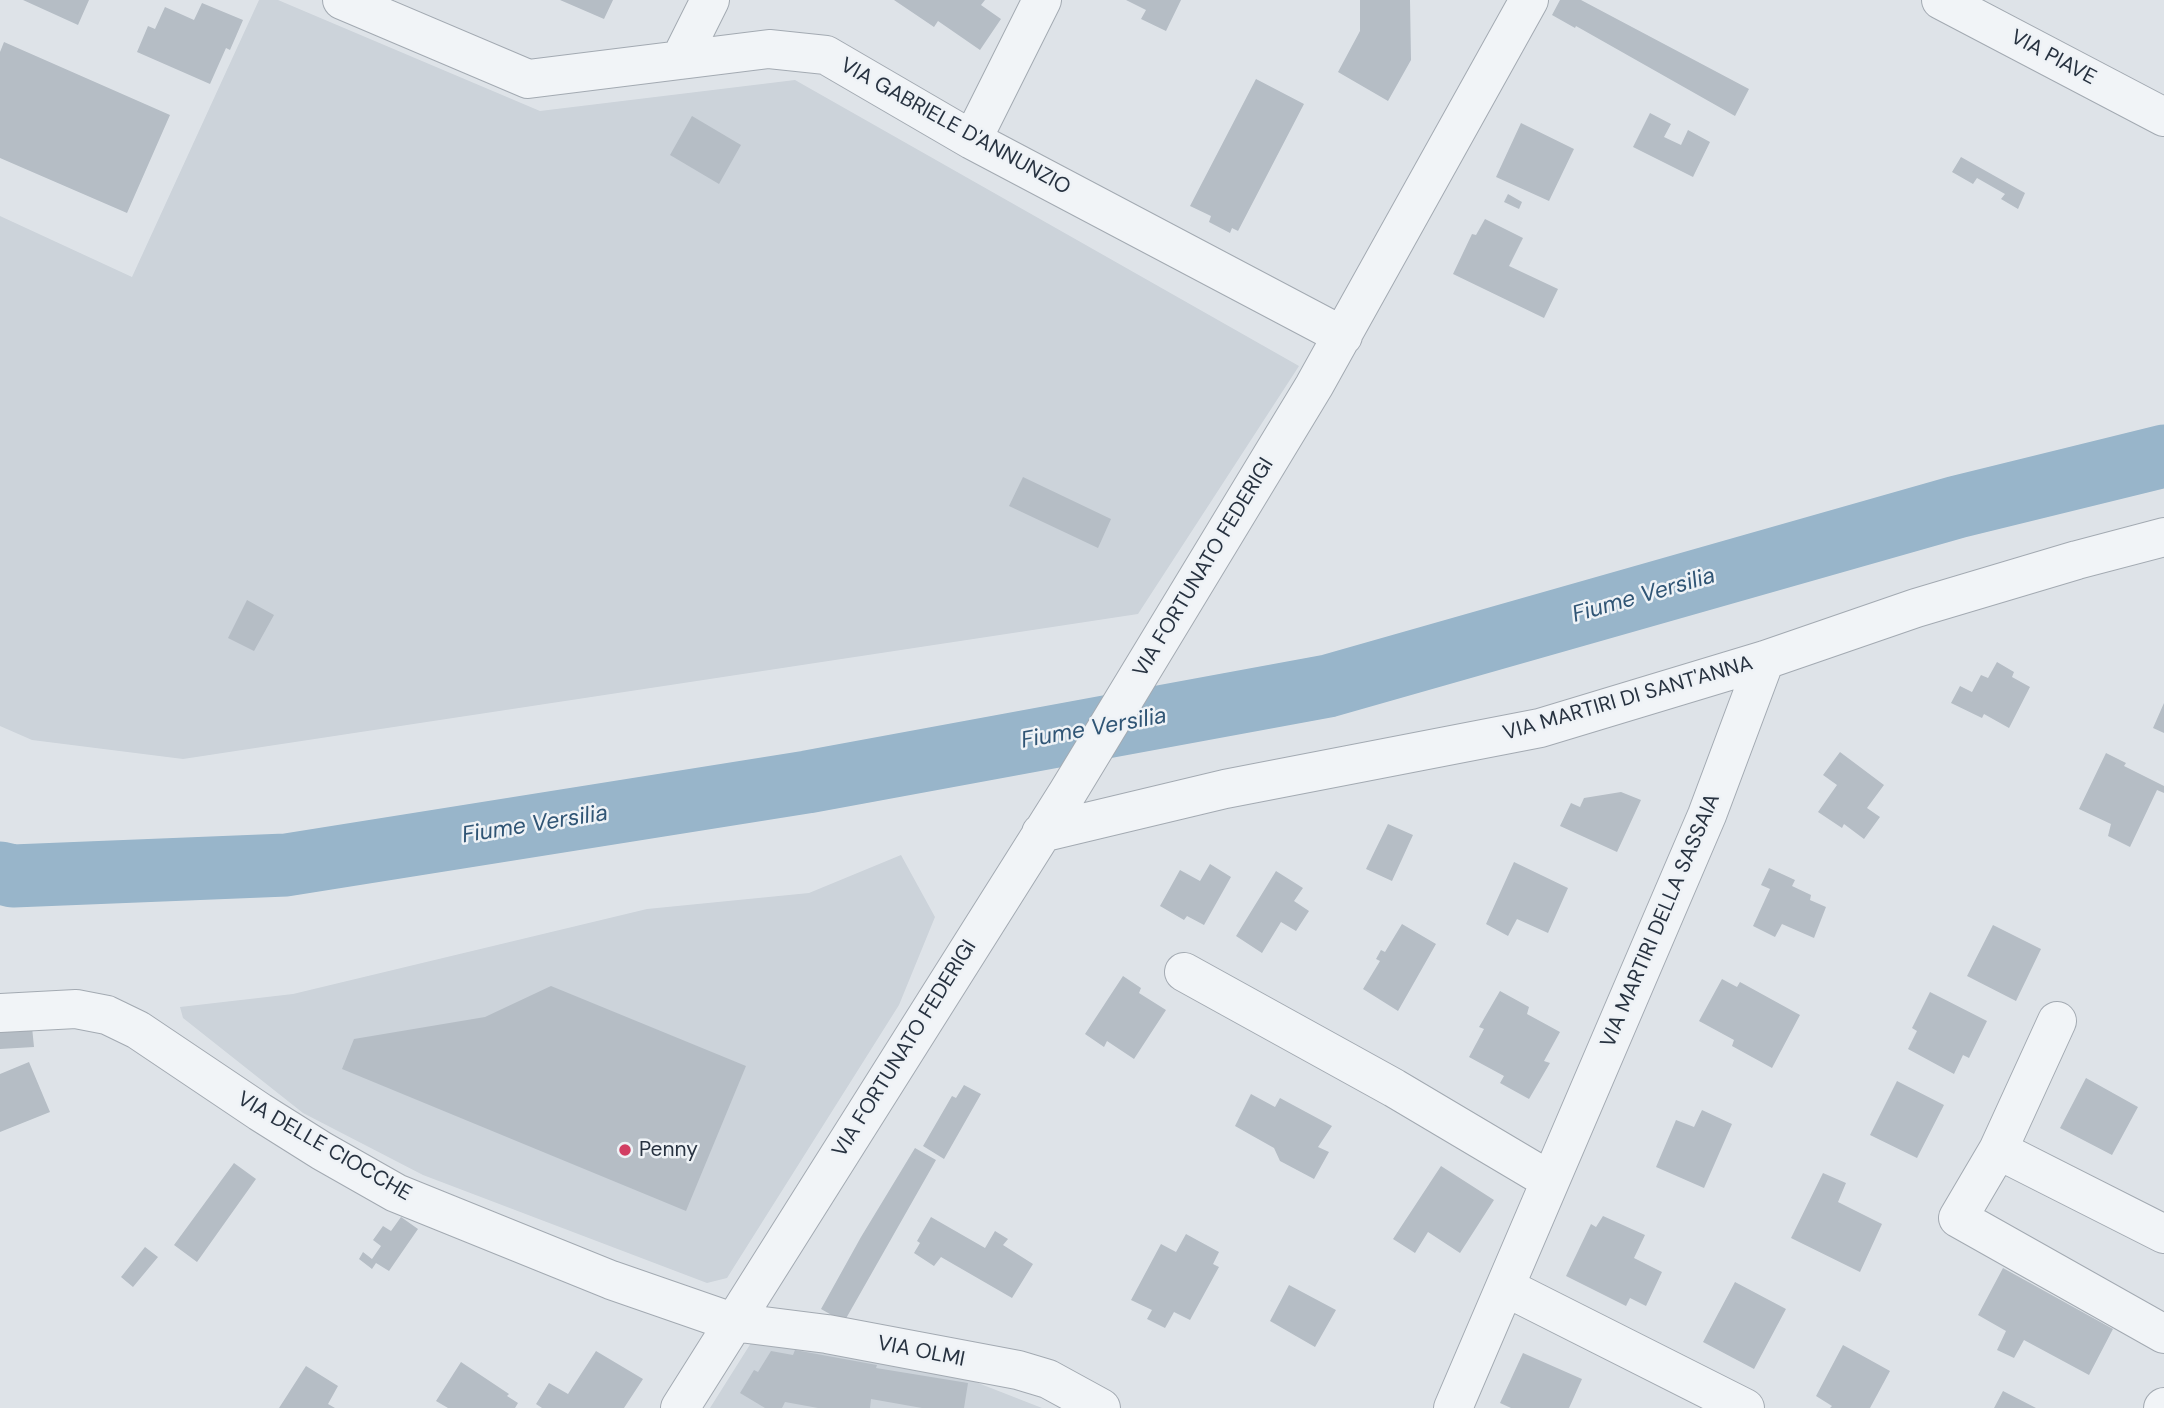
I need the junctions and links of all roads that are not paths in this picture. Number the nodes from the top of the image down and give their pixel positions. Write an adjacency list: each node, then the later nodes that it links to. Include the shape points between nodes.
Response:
1 (342, 0): 6 (street, VIA GABRIELE D'ANNUNZIO, via 528,79)
2 (710, 0): 6 (street)
3 (1042, 0): 8 (street)
4 (1528, 0): 9 (street, VIA FORTUNATO FEDERIGI)
5 (1964, 5): 7 (street, VIA PIAVE)
6 (680, 60): 8 (street, VIA GABRIELE D'ANNUNZIO, via 769,49 826,55)
7 (2164, 117)
8 (972, 140): 9 (street, VIA GABRIELE D'ANNUNZIO)
9 (1343, 336): 12 (street, VIA FORTUNATO FEDERIGI)
10 (2164, 537): 11 (street, VIA MARTIRI DI SANT'ANNA, via 1916,608)
11 (1765, 660): 12 (street, VIA MARTIRI DI SANT'ANNA, via 1540,728 1225,789); 17 (street, VIA MARTIRI DELLA SASSAIA, via 1707,815)
12 (1041, 833): 20 (street, VIA FORTUNATO FEDERIGI)
13 (1184, 972): 17 (street)
14 (0, 1013): 20 (street, VIA DELLE CIOCCHE, via 76,1009 107,1015 396,1193 611,1280)
15 (2057, 1021): 16 (street)
16 (1998, 1150): 18 (street); 21 (street, via 1958,1218)
17 (1549, 1180): 19 (street, VIA MARTIRI DELLA SASSAIA)
18 (2164, 1234)
19 (1505, 1287): 24 (street, VIA MARTIRI DELLA SASSAIA); 25 (street)
20 (732, 1322): 22 (street, VIA FORTUNATO FEDERIGI); 23 (street, VIA OLMI, via 827,1334 1018,1370 1048,1379)
21 (2164, 1334)
22 (680, 1408)
23 (1101, 1408)
24 (1453, 1408)
25 (1745, 1408)

